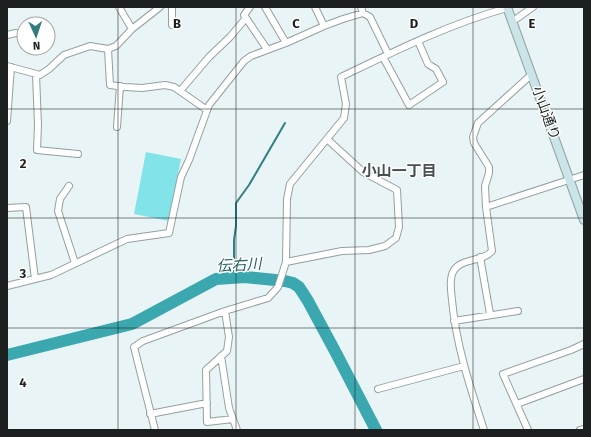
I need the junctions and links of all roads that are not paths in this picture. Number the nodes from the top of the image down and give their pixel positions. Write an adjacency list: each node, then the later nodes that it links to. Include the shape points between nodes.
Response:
1 (119, 7): 14 (street)
2 (160, 7): 14 (street)
3 (172, 7): 12 (street)
4 (250, 7): 10 (street, via 244,15)
5 (265, 7): 18 (street)
6 (315, 7): 13 (street)
7 (507, 7): 11 (street, 小山通り); 17 (street, via 469,19)
8 (533, 7): 11 (street)
9 (362, 10): 13 (street); 21 (street, via 370,17)
10 (246, 18): 20 (street); 26 (street)
11 (511, 20): 24 (street, 小山通り)
12 (172, 25)
13 (324, 26): 18 (street)
14 (132, 29): 19 (street, via 116,46)
15 (16, 33): 16 (street)
16 (7, 35)
17 (418, 41): 21 (street); 21 (street, via 428,64 436,69 443,82 409,104)
18 (286, 43): 20 (street)
19 (108, 49): 23 (street, via 90,46 71,52 40,75); 25 (street, via 110,85)
20 (267, 49): 27 (street, via 244,61 209,105)
21 (386, 55): 30 (street, via 341,77 346,104 344,118)
22 (9, 66): 23 (street); 28 (street)
23 (36, 74): 31 (street, via 36,150)
24 (532, 74): 33 (street, 小山通り); 35 (street, via 478,123 475,129 474,143 489,167 485,186)
25 (120, 86): 26 (street, via 165,86); 29 (street)
26 (180, 91): 27 (street)
27 (208, 110): 40 (street, via 181,177 170,233 127,239)
28 (7, 121)
29 (117, 127)
30 (328, 139): 39 (street, via 290,184 287,199); 39 (street, via 363,172 398,190 399,227 396,238 385,246 369,250 342,251)
31 (78, 154)
32 (584, 175): 33 (street)
33 (569, 179): 35 (street); 37 (street, 小山通り)
34 (69, 186): 40 (street, via 60,199 58,211)
35 (486, 207): 38 (street, via 492,251 487,256)
36 (7, 208): 41 (street, via 26,207)
37 (584, 220)
38 (480, 257): 45 (street); 46 (street, via 454,270 450,284)
39 (286, 262): 43 (street, via 278,287 268,298)
40 (76, 263): 41 (street)
41 (35, 279): 42 (street)
42 (7, 286)
43 (225, 311): 48 (street, via 229,336 227,351); 54 (street, via 143,341 134,347)
44 (518, 311): 45 (street)
45 (490, 314): 46 (street)
46 (454, 321): 49 (street)
47 (584, 344): 53 (street, via 503,374)
48 (221, 356): 52 (street, via 206,370); 55 (street)
49 (464, 366): 51 (street); 59 (street)
50 (584, 379): 53 (street)
51 (378, 389)
52 (207, 403): 54 (street); 55 (street, via 207,422)
53 (517, 404): 60 (street)
54 (150, 414): 57 (street)
55 (233, 420): 58 (street)
56 (584, 429): 61 (street)
57 (155, 430)
58 (237, 430)
59 (484, 430)
60 (528, 430)
61 (580, 430)

